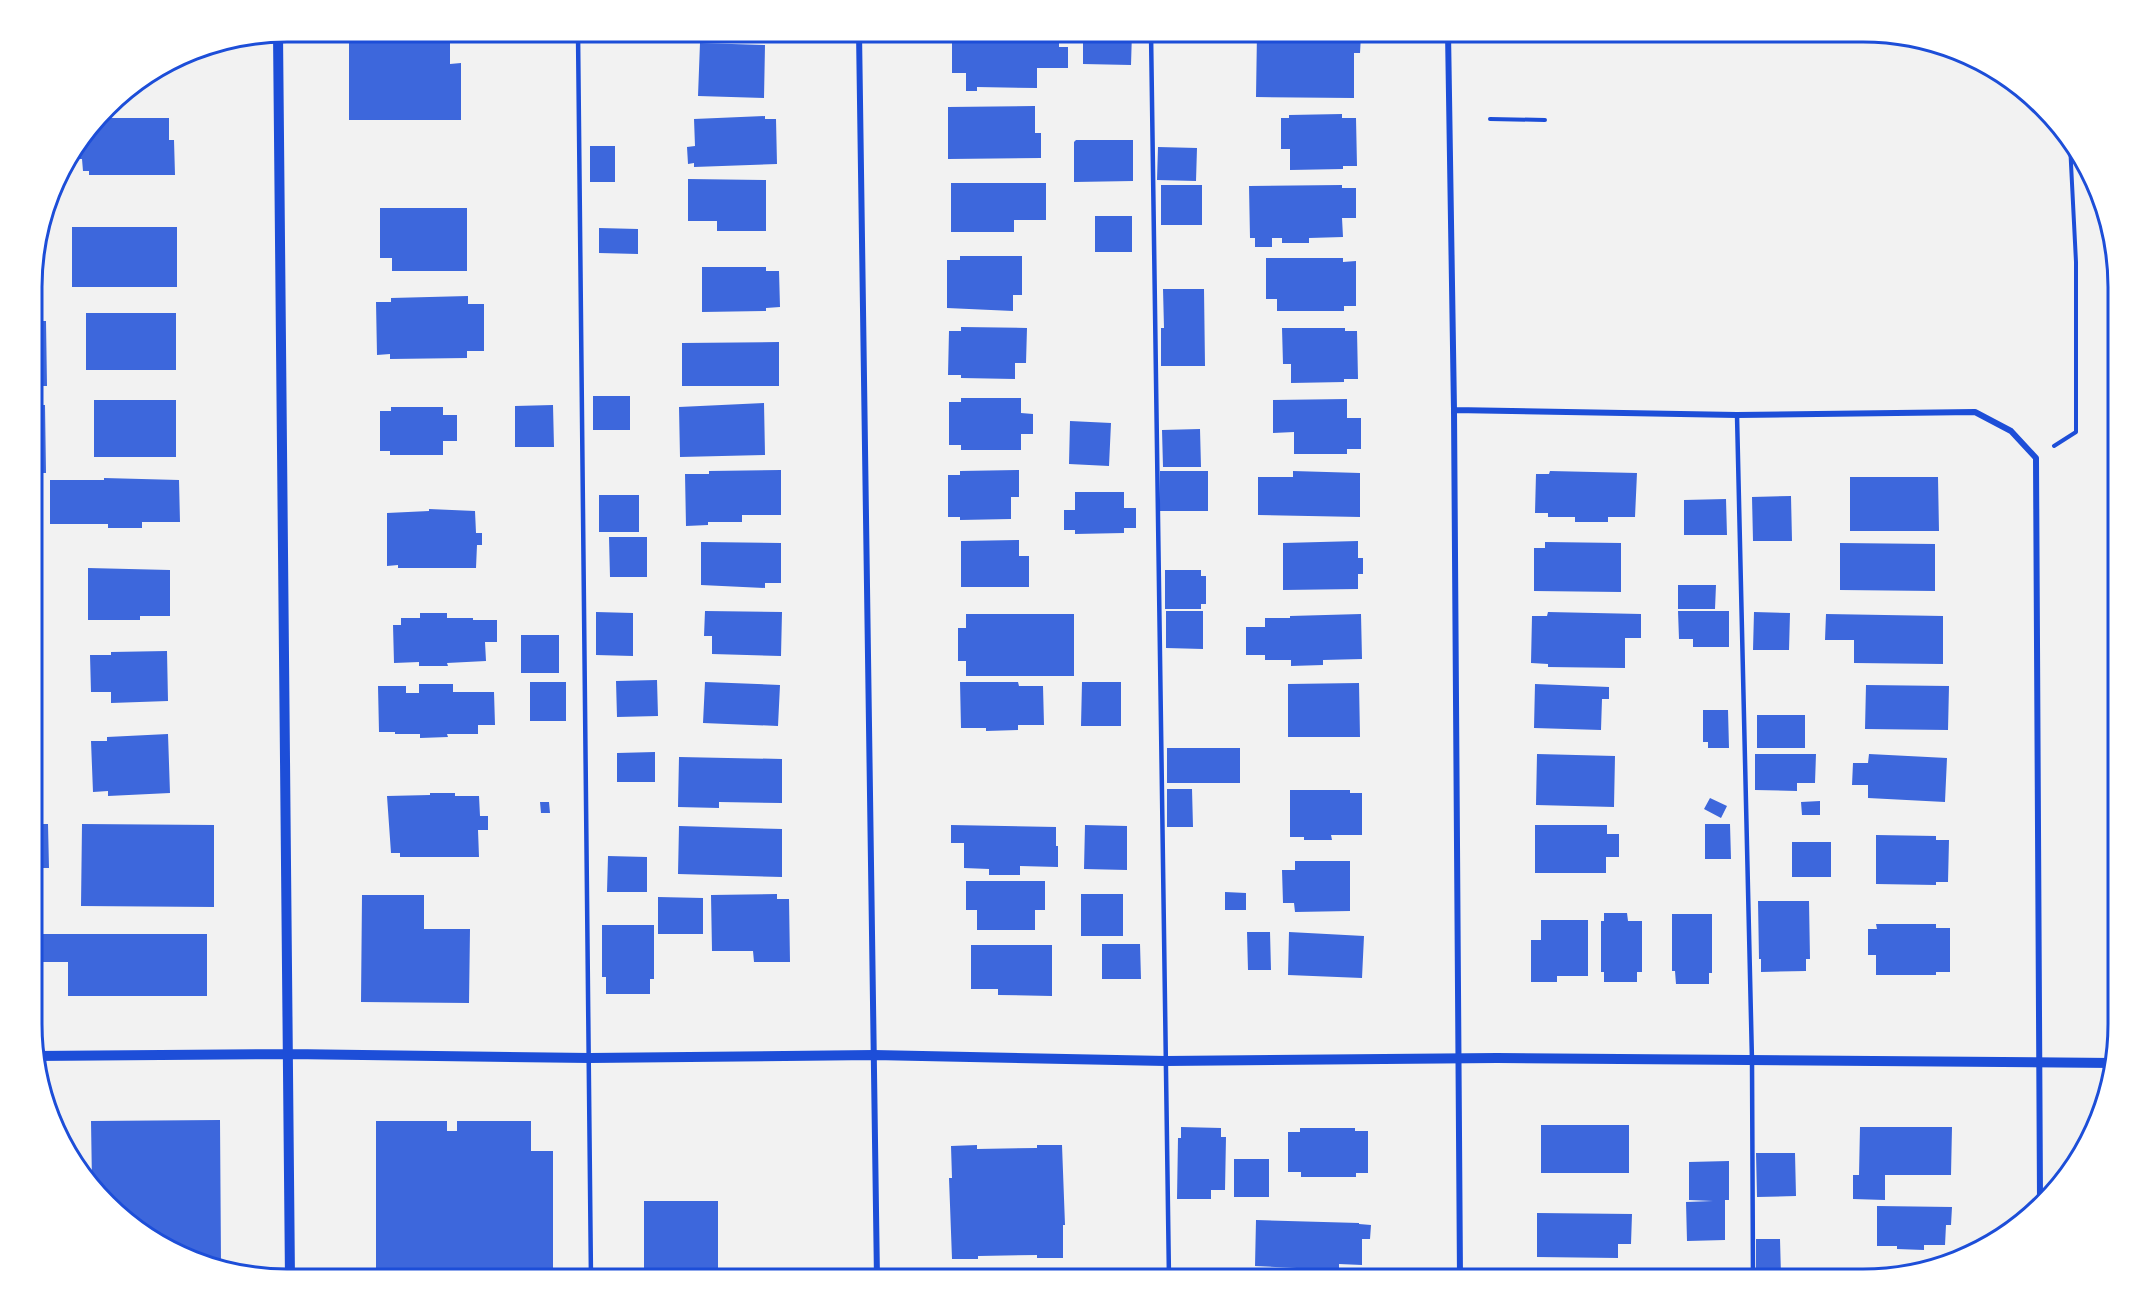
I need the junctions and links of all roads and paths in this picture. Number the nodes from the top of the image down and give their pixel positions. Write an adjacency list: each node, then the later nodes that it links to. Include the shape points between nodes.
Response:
1 (578, 42): 15 (lane)
2 (859, 42): 13 (street)
3 (1151, 42): 17 (lane)
4 (1448, 42): 9 (street)
5 (278, 43): 12 (street)
6 (1490, 119): 7 (path)
7 (1545, 120)
8 (2071, 157): 11 (path, via 2076,262 2076,432)
9 (1454, 410): 10 (street); 16 (street)
10 (1737, 415): 11 (street, via 1975,412 2011,431); 18 (lane)
11 (2036, 458): 19 (street)
12 (289, 1054): 14 (street); 15 (street); 22 (street)
13 (874, 1055): 15 (street); 17 (street); 24 (street)
14 (44, 1056)
15 (590, 1058): 23 (lane)
16 (1459, 1058): 17 (street); 18 (street); 26 (street)
17 (1166, 1061): 25 (lane)
18 (1752, 1061): 19 (street); 27 (lane)
19 (2038, 1063): 20 (street); 21 (street)
20 (2105, 1063)
21 (2040, 1193)
22 (290, 1269)
23 (591, 1269)
24 (877, 1269)
25 (1169, 1269)
26 (1460, 1269)
27 (1754, 1269)

